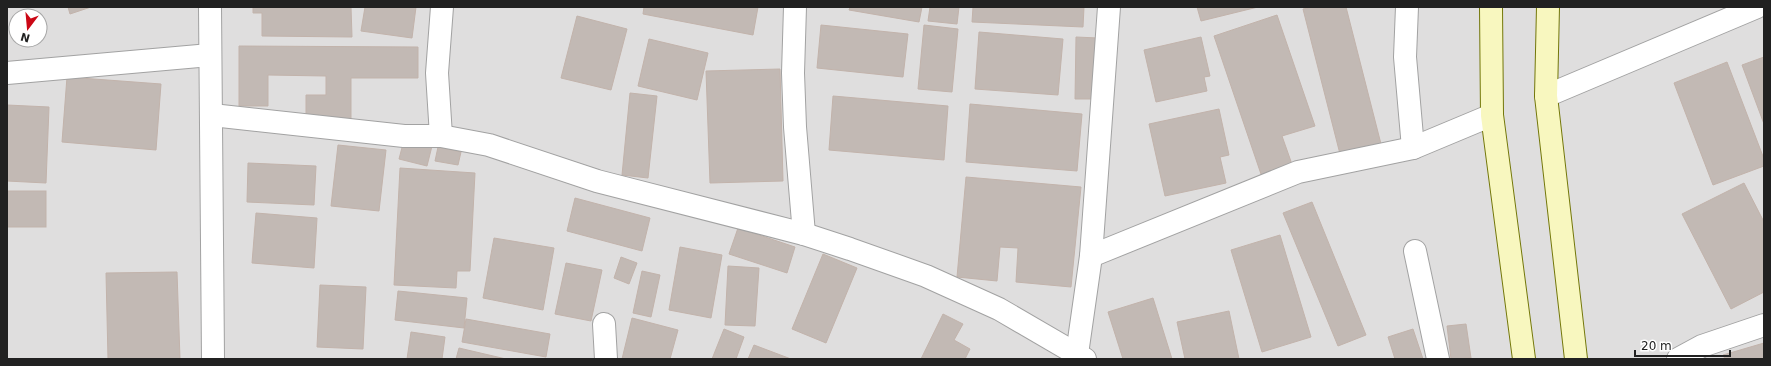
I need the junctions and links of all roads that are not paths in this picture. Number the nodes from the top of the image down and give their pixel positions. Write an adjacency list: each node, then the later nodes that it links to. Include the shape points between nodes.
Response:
1 (210, 7): 9 (street)
2 (442, 7): 14 (street, via 437,73)
3 (795, 7): 16 (street, via 795,127)
4 (1109, 7): 18 (street)
5 (1407, 7): 15 (street, via 1405,57)
6 (1491, 7): 13 (main road)
7 (1548, 7): 11 (main road)
8 (1757, 7): 11 (street)
9 (210, 55): 10 (street); 12 (street)
10 (7, 73)
11 (1546, 96): 26 (main road)
12 (212, 115): 14 (street, via 404,136); 22 (street)
13 (1492, 115): 15 (street); 25 (main road)
14 (441, 136): 16 (street, via 489,146 597,181)
15 (1413, 148): 18 (street, via 1298,172)
16 (804, 234): 21 (street, via 926,276 999,309)
17 (1415, 251): 24 (street)
18 (1091, 256): 21 (street)
19 (604, 324): 23 (street)
20 (1764, 325): 27 (street, via 1702,346)
21 (1081, 356)
22 (213, 359)
23 (606, 359)
24 (1438, 359)
25 (1524, 359)
26 (1576, 359)
27 (1678, 359)

